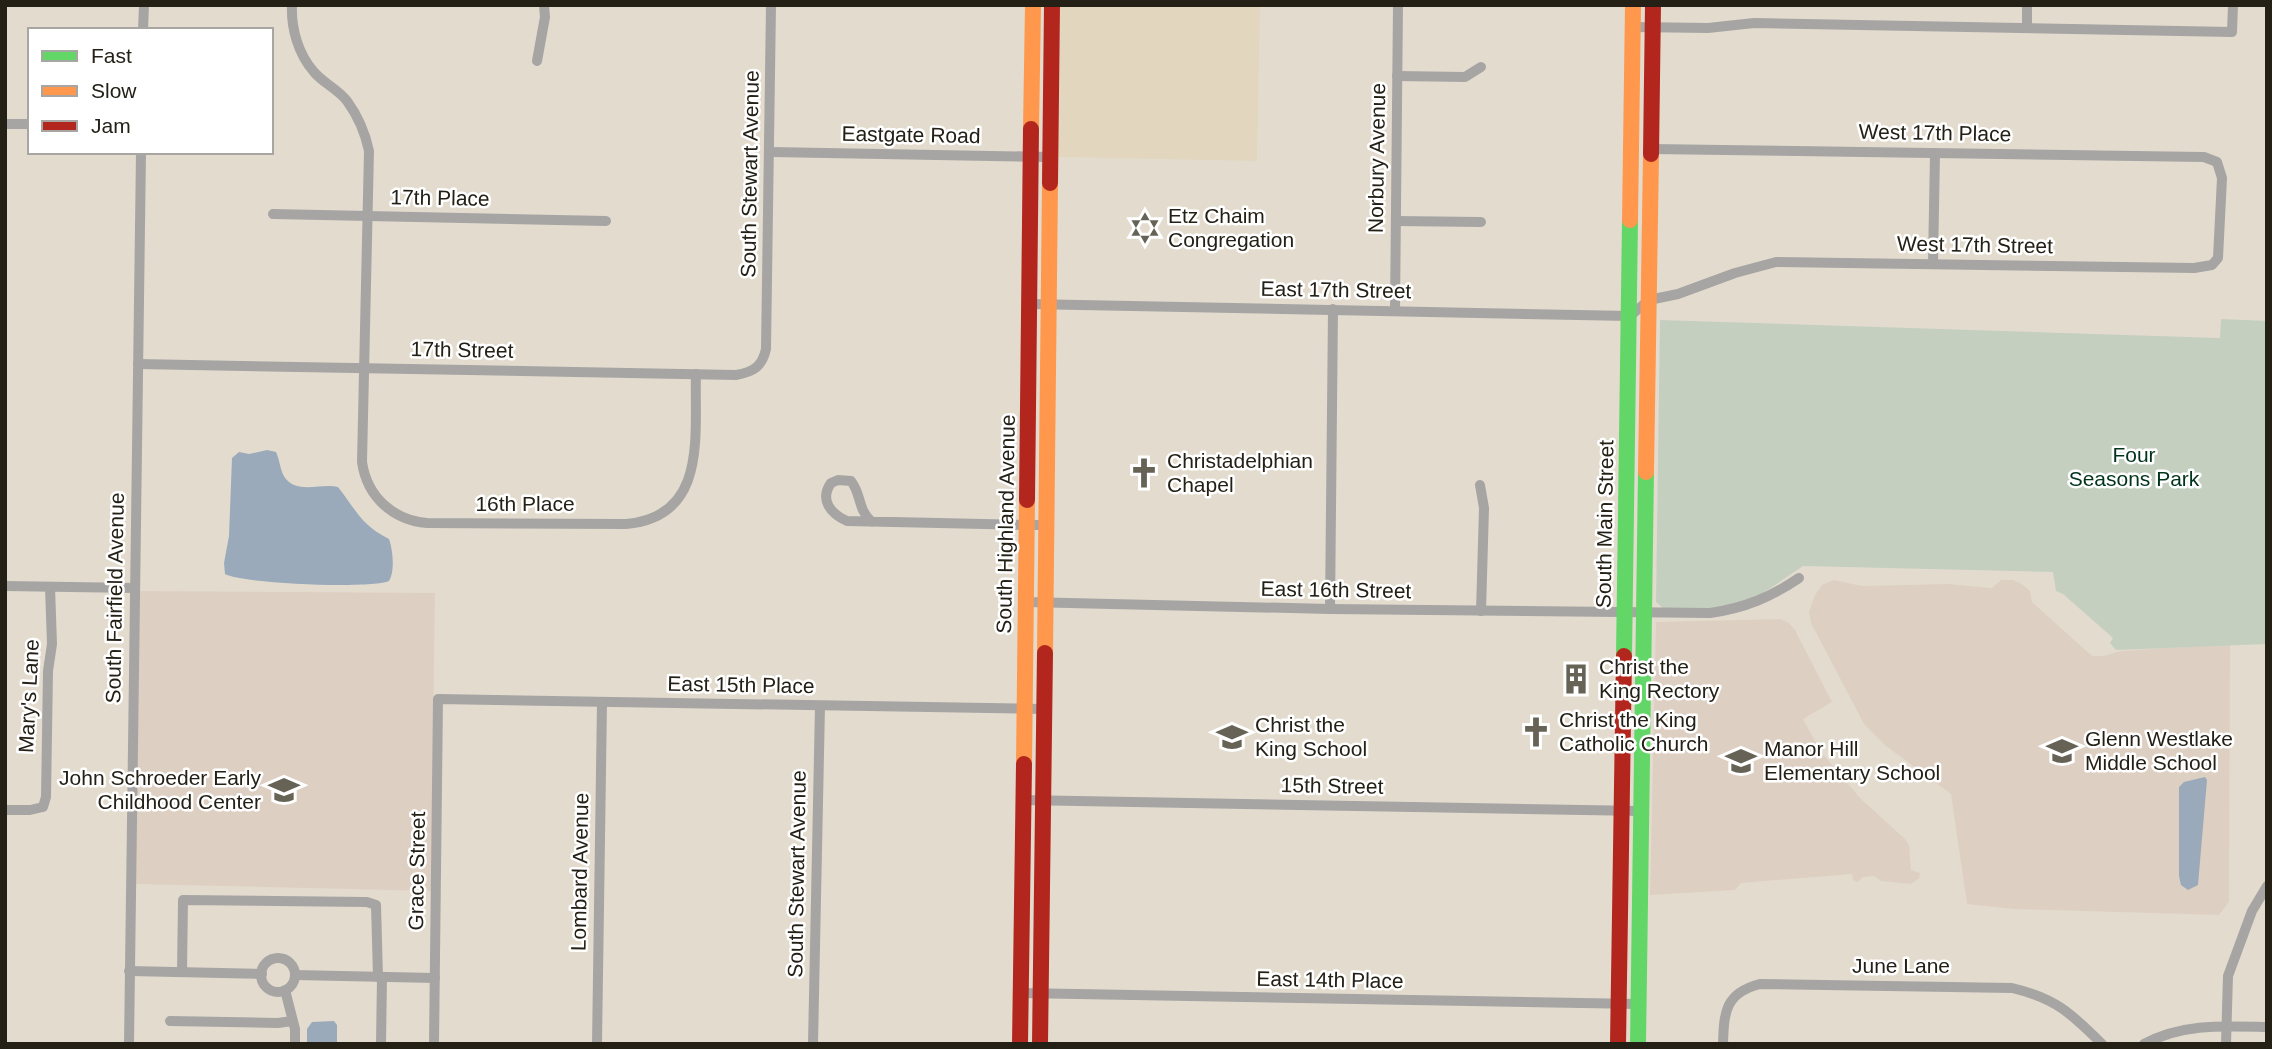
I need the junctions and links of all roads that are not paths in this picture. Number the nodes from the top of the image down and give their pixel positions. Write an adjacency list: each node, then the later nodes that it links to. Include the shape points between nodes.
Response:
1 (144, 5): 15 (street)
2 (292, 5): 29 (street, 16th Place, via 293,29 303,56 313,71 345,98 366,137)
3 (544, 5): 16 (street)
4 (771, 5): 22 (street, South Stewart Avenue)
5 (1033, 5): 25 (main road, South Highland Avenue)
6 (1052, 5): 26 (main road, South Highland Avenue)
7 (1398, 5): 18 (street, Norbury Avenue)
8 (1633, 5): 12 (main road, South Main Street)
9 (1653, 5): 13 (main road, South Main Street)
10 (2027, 5): 14 (street)
11 (2233, 5): 14 (street, via 2232,32)
12 (1633, 27): 13 (street); 36 (main road, South Main Street)
13 (1652, 27): 14 (street, via 1754,23); 21 (main road, South Main Street)
14 (2027, 27)
15 (144, 28)
16 (537, 61)
17 (1481, 66): 18 (street, via 1465,77)
18 (1397, 76): 31 (street, Norbury Avenue)
19 (5, 124): 20 (street)
20 (28, 124)
21 (1651, 149): 23 (street, West 17th Place); 36 (main road, South Main Street)
22 (771, 152): 25 (street, Eastgate Road); 39 (street, South Stewart Avenue)
23 (1935, 153): 27 (street, West 17th Place, via 2204,157); 33 (street)
24 (141, 154): 40 (street, South Fairfield Avenue)
25 (1031, 157): 26 (street, Eastgate Road); 34 (main road, South Highland Avenue)
26 (1051, 157): 35 (main road, South Highland Avenue)
27 (2217, 162): 33 (street, West 17th Street, via 2222,178 2220,250 2210,265)
28 (273, 214): 29 (street, 17th Place)
29 (368, 216): 30 (street, 17th Place); 41 (street, 16th Place)
30 (606, 221)
31 (1396, 221): 32 (street); 38 (street, Norbury Avenue)
32 (1481, 222)
33 (1933, 264): 36 (street, West 17th Street, via 1776,262)
34 (1029, 304): 35 (street, East 17th Street); 45 (main road, South Highland Avenue)
35 (1049, 304): 37 (street, East 17th Street); 46 (main road, South Highland Avenue)
36 (1639, 308): 38 (street, East 17th Street); 55 (main road, South Main Street); 56 (main road, South Main Street)
37 (1333, 309): 38 (street, East 17th Street); 53 (street)
38 (1395, 311)
39 (766, 343): 42 (street, 17th Street, via 762,363 749,373)
40 (138, 364): 41 (street, 17th Street); 50 (street, South Fairfield Avenue)
41 (364, 368): 42 (street, 17th Street); 42 (street, 16th Place, via 362,450 367,483 398,515 427,523 626,524 656,517 684,491 693,471)
42 (696, 374)
43 (1480, 485): 54 (street, via 1484,508)
44 (872, 522): 44 (street, via 839,518 826,500 831,483 851,481 863,514); 45 (street)
45 (1027, 525): 46 (street); 51 (main road, South Highland Avenue)
46 (1046, 525): 52 (main road, South Highland Avenue)
47 (1799, 578): 56 (street, East 16th Street, via 1734,610)
48 (5, 586): 49 (street)
49 (50, 587): 50 (street); 64 (street, Mary's Lane, via 46,797 43,807)
50 (135, 588): 68 (street, South Fairfield Avenue)
51 (1026, 602): 52 (street, East 16th Street); 60 (main road, South Highland Avenue)
52 (1045, 602): 53 (street, East 16th Street); 61 (main road, South Highland Avenue)
53 (1330, 609): 54 (street, East 16th Street)
54 (1481, 611): 55 (street, East 16th Street)
55 (1625, 613): 56 (street, East 16th Street); 65 (main road, South Main Street)
56 (1644, 613): 66 (main road, South Main Street)
57 (438, 699): 58 (street, East 15th Place); 73 (street, Grace Street)
58 (602, 702): 59 (street, East 15th Place); 87 (street, Lombard Avenue)
59 (820, 706): 60 (street, East 15th Place); 88 (street, South Stewart Avenue)
60 (1024, 709): 61 (street, East 15th Place); 62 (main road, South Highland Avenue)
61 (1043, 709): 63 (main road, South Highland Avenue)
62 (1022, 800): 63 (street, 15th Street); 75 (main road, South Highland Avenue)
63 (1042, 800): 65 (street, 15th Street); 76 (main road, South Highland Avenue)
64 (5, 810)
65 (1623, 810): 66 (street, 15th Street); 77 (main road, South Main Street)
66 (1641, 811): 78 (main road, South Main Street)
67 (2267, 886): 81 (street, via 2252,911 2228,976)
68 (129, 971): 69 (street); 83 (street, South Fairfield Avenue)
69 (182, 972): 70 (street); 72 (street, via 183,900 367,902 376,905)
70 (262, 974): 71 (street, via 268,962 281,958 289,962); 74 (street, via 271,990)
71 (295, 975): 72 (street); 74 (street)
72 (380, 977): 73 (street); 85 (street)
73 (435, 978): 86 (street, Grace Street)
74 (285, 990): 80 (street)
75 (1021, 993): 76 (street, East 14th Place); 89 (main road, South Highland Avenue)
76 (1041, 994): 77 (street, East 14th Place); 90 (main road, South Highland Avenue)
77 (1618, 1004): 78 (street, East 14th Place); 91 (main road, South Main Street)
78 (1638, 1004): 92 (main road, South Main Street)
79 (170, 1021): 80 (street)
80 (292, 1021): 84 (street)
81 (2226, 1026): 82 (street); 95 (street, via 2174,1031); 96 (street)
82 (2267, 1027)
83 (128, 1044)
84 (295, 1044)
85 (381, 1044)
86 (434, 1044)
87 (597, 1044)
88 (813, 1044)
89 (1020, 1044)
90 (1040, 1044)
91 (1618, 1044)
92 (1638, 1044)
93 (1723, 1044): 94 (street, June Lane, via 1724,1013 1729,1004 1760,984 2012,988 2061,1006)
94 (2102, 1044)
95 (2144, 1044)
96 (2226, 1044)

